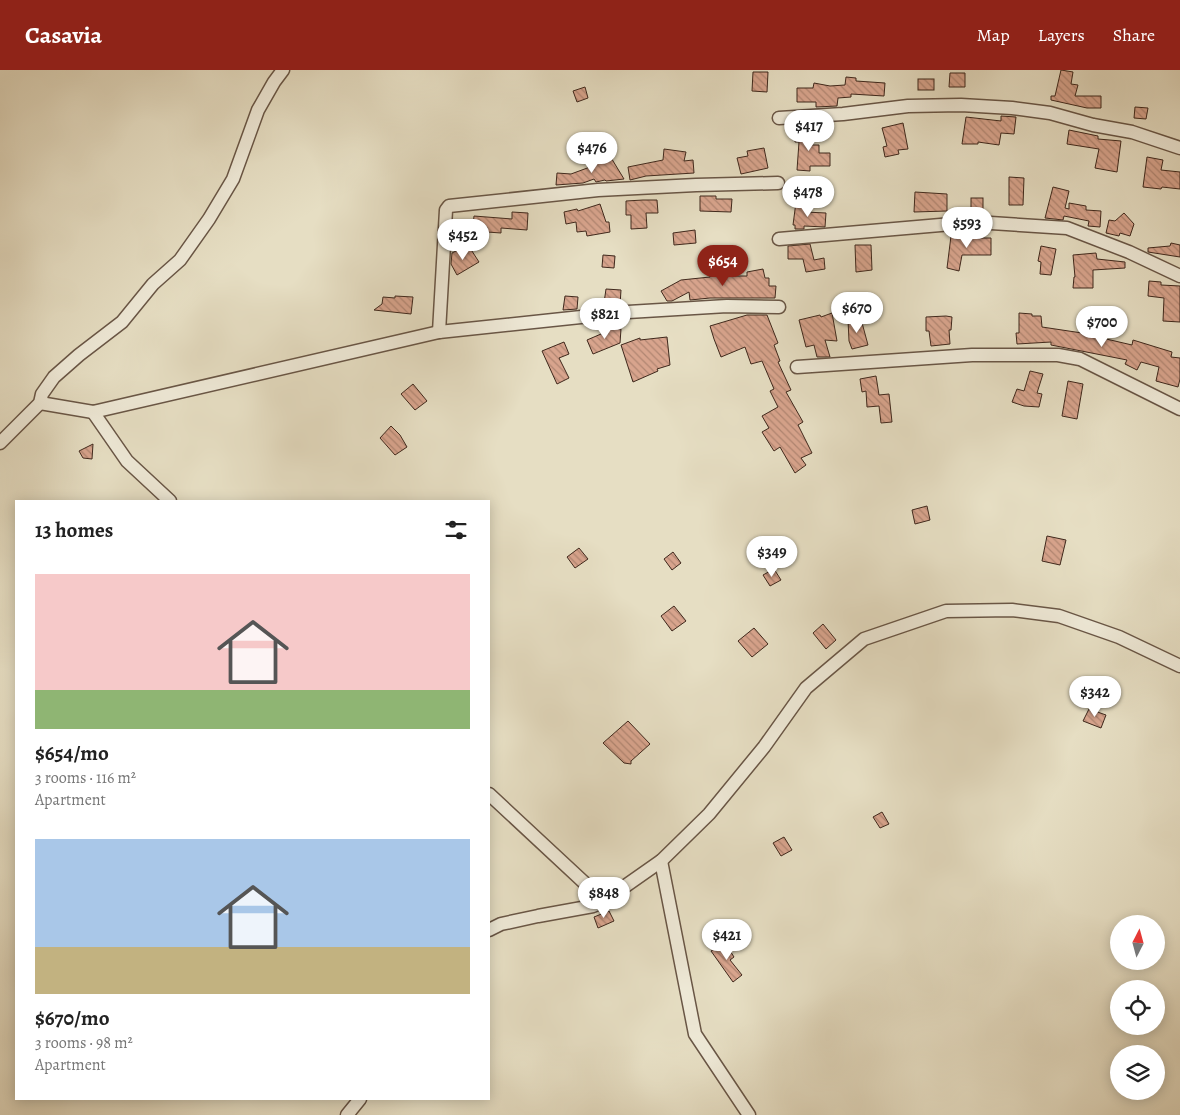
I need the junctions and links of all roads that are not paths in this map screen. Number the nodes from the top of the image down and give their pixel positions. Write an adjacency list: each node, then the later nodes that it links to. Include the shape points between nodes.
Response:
1 (283, 70): 10 (street, via 258,110 233,179 180,260 153,284 122,322 54,377 42,394)
2 (779, 118): 3 (street, via 908,106 1012,108 1050,113 1132,132)
3 (1180, 148)
4 (778, 183): 8 (street, via 598,190 449,206 446,210)
5 (780, 239): 6 (street, via 975,222 1068,228)
6 (1180, 276)
7 (779, 307): 8 (street, via 727,306 628,312)
8 (439, 332): 12 (street)
9 (797, 367): 11 (street, via 972,355 1058,355 1080,359)
10 (40, 403): 12 (street); 13 (street)
11 (1180, 409)
12 (93, 412): 14 (street, via 127,461)
13 (0, 443)
14 (169, 500)
15 (1180, 666): 17 (street, via 1119,637 1059,616 1012,610 946,610 864,639 806,688 710,814)
16 (490, 795): 18 (street)
17 (661, 861): 18 (street); 22 (street, via 695,1034)
18 (604, 900): 19 (street, via 593,906 501,924)
19 (490, 930)
20 (359, 1100): 21 (street)
21 (348, 1115)
22 (749, 1115)

